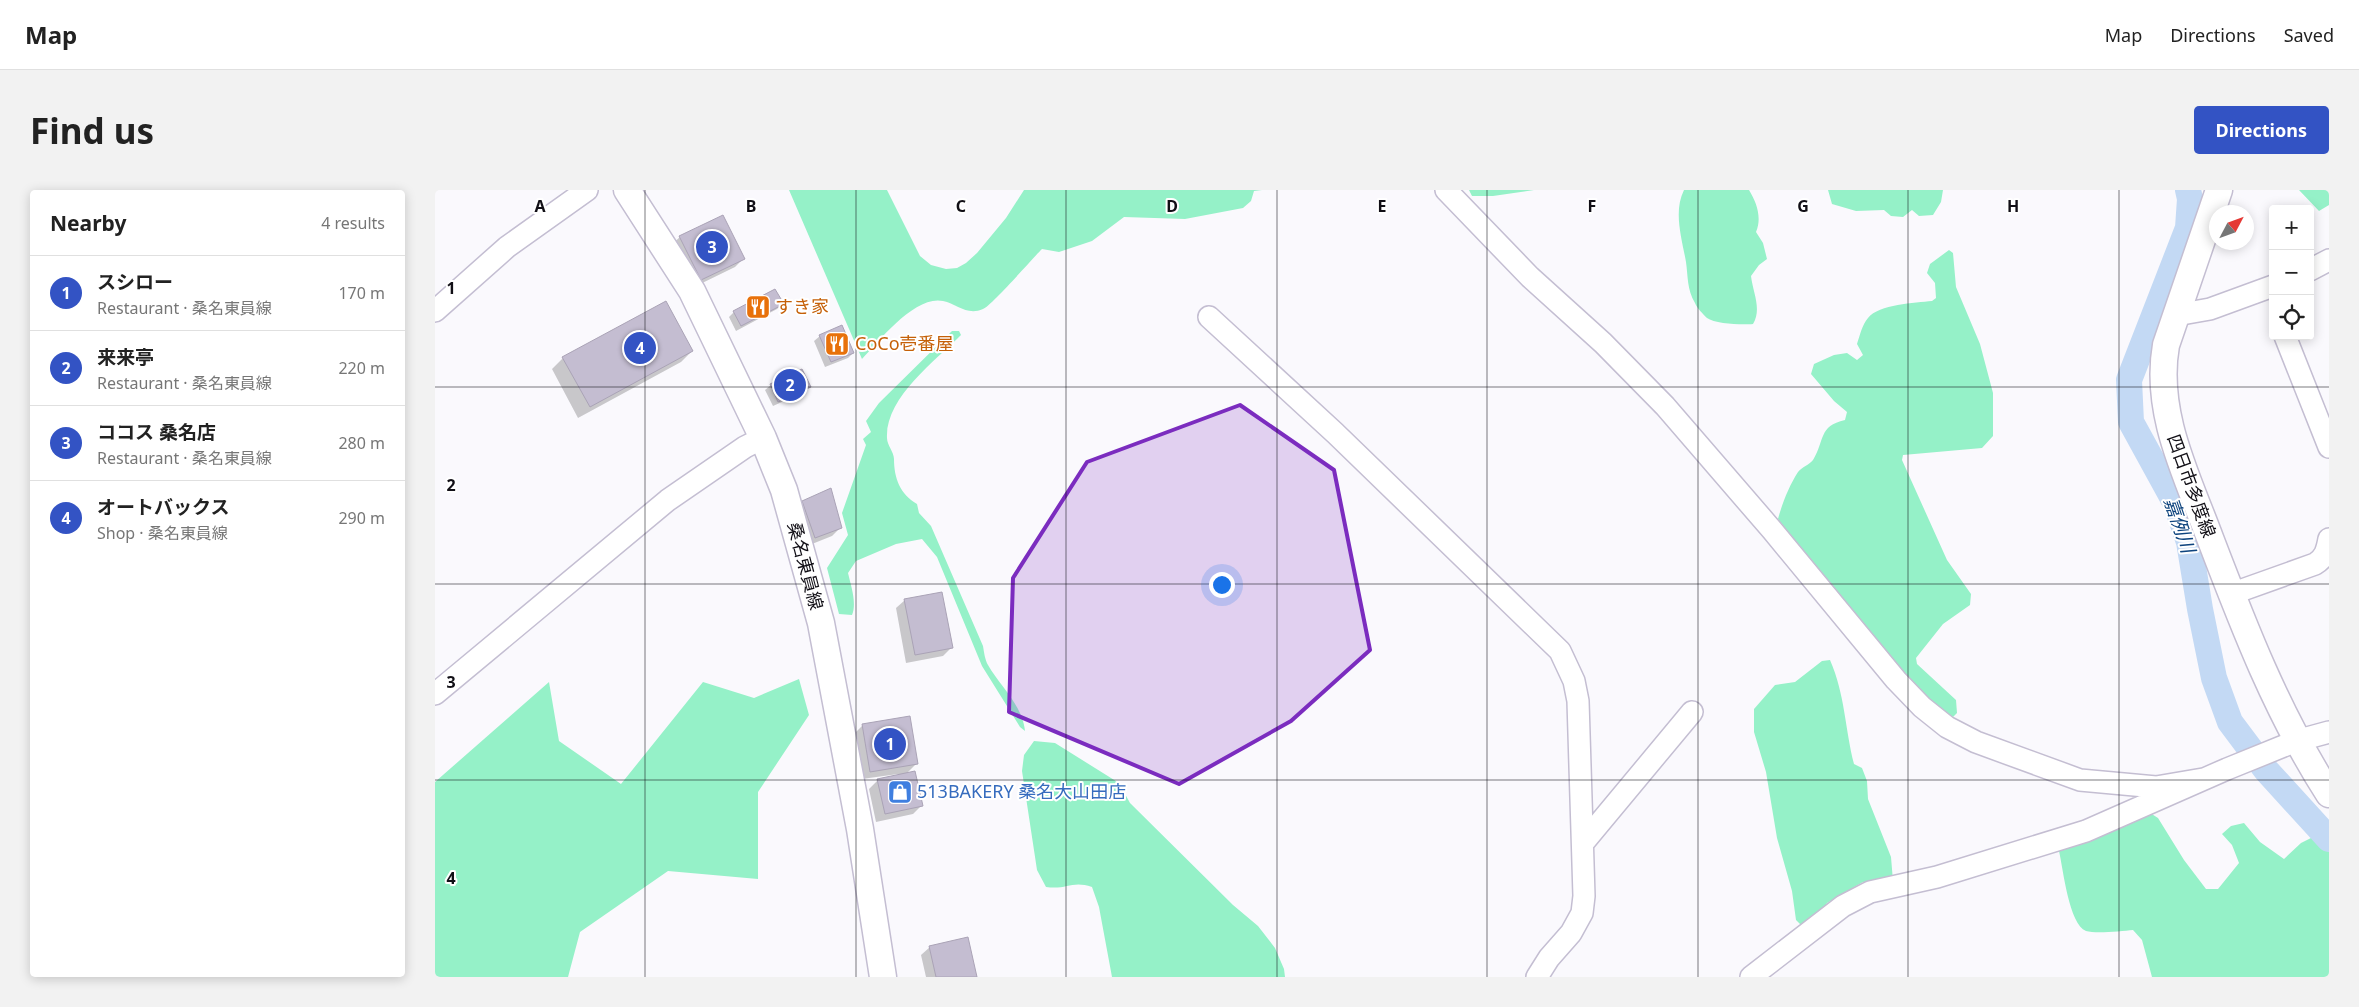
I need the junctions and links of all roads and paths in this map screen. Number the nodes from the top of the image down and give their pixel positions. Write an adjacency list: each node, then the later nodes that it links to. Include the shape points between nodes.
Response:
1 (587, 190): 8 (street, via 507,247)
2 (627, 190): 12 (main road, 桑名東員線, via 692,291)
3 (1446, 190): 20 (street, via 1530,277 1603,343 1665,406 1889,673 1947,726 1976,742 2080,780 2156,788)
4 (2219, 190): 9 (main road, 四日市多度線)
5 (2329, 260): 6 (street)
6 (2314, 268)
7 (2269, 294): 9 (street)
8 (435, 311)
9 (2176, 315): 15 (main road, 四日市多度線, via 2163,365 2162,383 2168,422)
10 (1209, 317): 22 (street, via 1560,651 1574,680 1578,701)
11 (2287, 340): 13 (street)
12 (763, 438): 16 (street, via 668,500); 23 (main road, 桑名東員線, via 784,490 821,623 860,829)
13 (2329, 447)
14 (2329, 539): 15 (street, via 2322,560 2315,564)
15 (2231, 594): 19 (main road, 四日市多度線, via 2268,682)
16 (435, 694)
17 (1692, 712): 22 (street)
18 (2329, 732): 19 (street)
19 (2285, 745): 20 (street); 21 (main road, 四日市多度線)
20 (2203, 779): 25 (street, via 2086,831 1937,876 1870,892 1843,906)
21 (2329, 794)
22 (1583, 843): 24 (street, via 1582,913 1571,933)
23 (883, 977)
24 (1537, 977)
25 (1751, 977)

